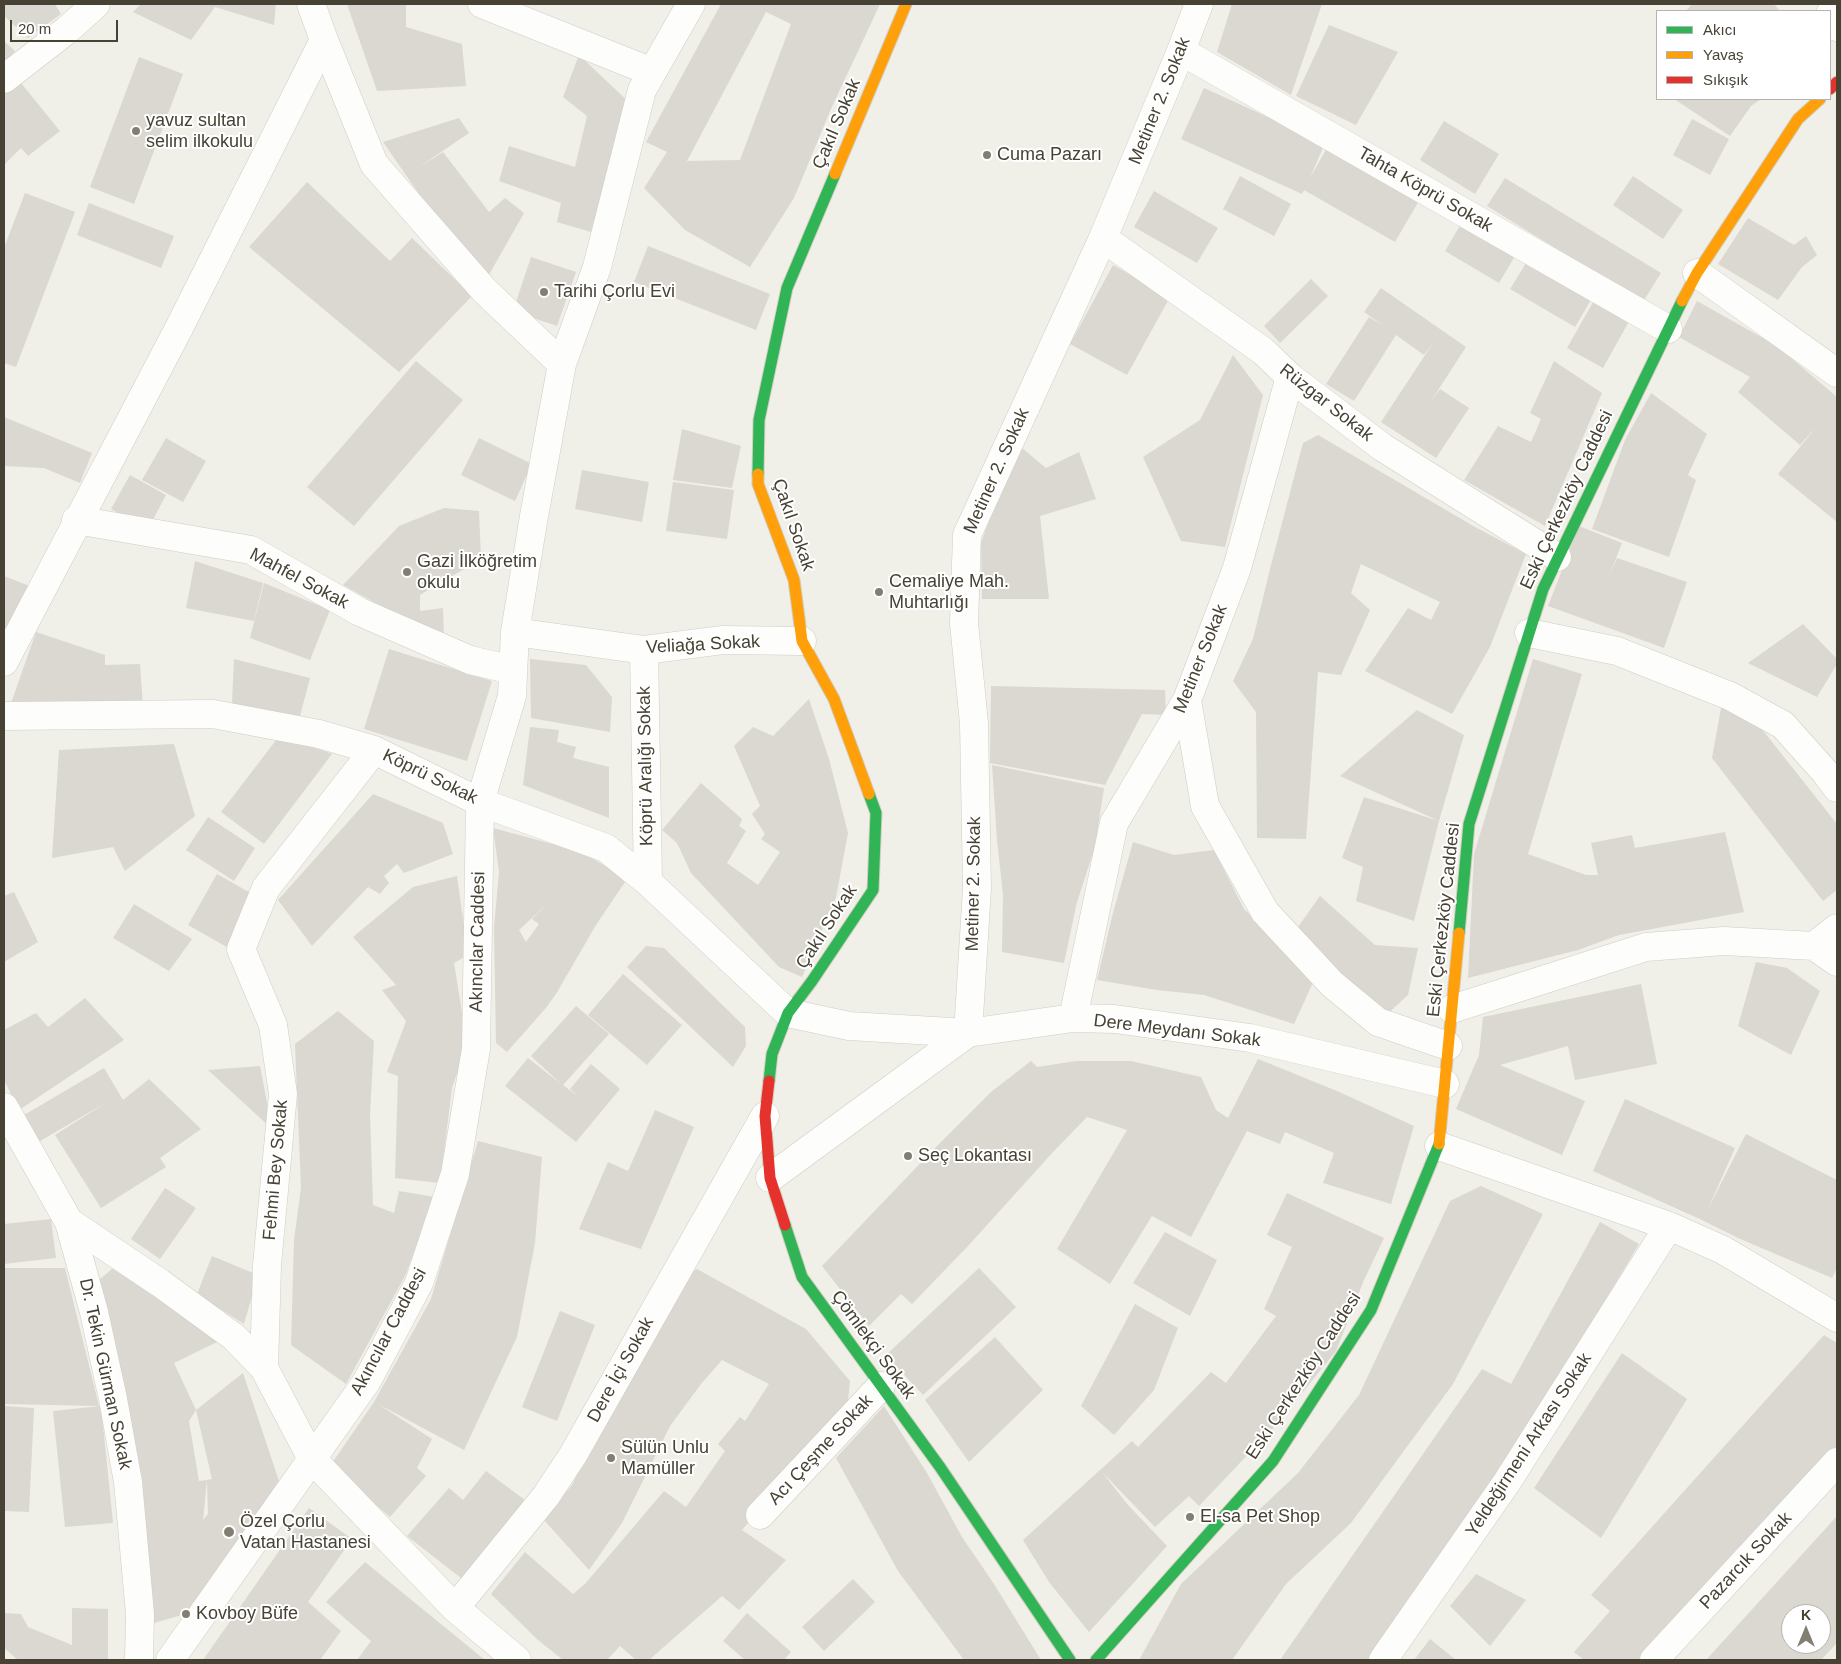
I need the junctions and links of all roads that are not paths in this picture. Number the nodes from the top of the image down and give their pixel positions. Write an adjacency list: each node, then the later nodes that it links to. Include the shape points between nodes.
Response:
1 (96, 4): 10 (street)
2 (311, 4): 7 (street)
3 (482, 4): 9 (street)
4 (692, 4): 9 (street, Akıncılar Caddesi)
5 (906, 4): 22 (street, Çakıl Sokak, via 787,288 759,420 758,484 794,580)
6 (1199, 4): 8 (street, Metiner 2. Sokak)
7 (324, 40): 15 (street, via 374,164 484,290); 18 (street, via 179,328)
8 (1182, 51): 12 (street, Metiner 2. Sokak); 14 (street, Tahta Köprü Sokak)
9 (652, 72): 15 (street, Akıncılar Caddesi, via 642,90 597,267)
10 (4, 79)
11 (1819, 100): 13 (street, Eski Çerkezköy Caddesi, via 1798,119)
12 (1103, 238): 17 (street, Rüzgar Sokak, via 1263,351); 38 (street, Metiner 2. Sokak, via 967,535 964,623 974,723 977,888)
13 (1697, 273): 14 (street, Eski Çerkezköy Caddesi); 16 (street)
14 (1668, 329): 19 (street, Eski Çerkezköy Caddesi)
15 (562, 364): 20 (street, Akıncılar Caddesi)
16 (1837, 373)
17 (1290, 377): 19 (street, Rüzgar Sokak, via 1382,447); 26 (street, Metiner Sokak, via 1237,568)
18 (76, 520): 24 (street); 25 (street, Mahfel Sokak, via 251,550 360,612 470,660)
19 (1557, 558): 21 (street, Eski Çerkezköy Caddesi)
20 (515, 632): 23 (street, Veliağa Sokak); 25 (street, Akıncılar Caddesi)
21 (1529, 633): 29 (street, via 1617,651 1730,696 1783,725); 35 (street, Eski Çerkezköy Caddesi, via 1470,824)
22 (802, 641): 23 (street, Veliağa Sokak, via 723,640); 36 (street, Çakıl Sokak, via 834,699 876,813 873,890)
23 (644, 650): 31 (street, Köprü Aralığı Sokak)
24 (4, 662)
25 (513, 670): 30 (street, Akıncılar Caddesi, via 512,696)
26 (1187, 700): 37 (street, Metiner Sokak, via 1114,823); 39 (street, via 1205,806 1265,912 1332,984 1378,1022)
27 (4, 716): 28 (street, Köprü Sokak, via 213,714 319,734)
28 (374, 750): 30 (street, Köprü Sokak); 48 (street, Fehmi Bey Sokak, via 266,888 241,949 273,1025 284,1094 267,1265)
29 (1837, 788)
30 (480, 802): 31 (street, Köprü Sokak, via 606,848); 50 (street, Akıncılar Caddesi, via 476,1049 455,1174 419,1283 367,1381)
31 (648, 882): 36 (street, Köprü Sokak)
32 (1837, 928): 33 (street)
33 (1814, 946): 34 (street); 35 (street, via 1724,941 1646,947)
34 (1837, 962)
35 (1452, 1009): 39 (street, Eski Çerkezköy Caddesi)
36 (788, 1013): 38 (street, Dere Meydanı Sokak, via 849,1026); 42 (street, Çömlekçi Sokak, via 772,1054)
37 (1073, 1018): 38 (street, Dere Meydanı Sokak); 40 (street, Dere Meydanı Sokak, via 1115,1019 1250,1038)
38 (968, 1033): 44 (street)
39 (1448, 1046): 40 (street, Eski Çerkezköy Caddesi)
40 (1445, 1084): 43 (street, Eski Çerkezköy Caddesi)
41 (4, 1107): 45 (street, Dr. Tekin Gürman Sokak)
42 (765, 1116): 44 (street, Çömlekçi Sokak); 53 (street, Dere İçi Sokak, via 573,1455 546,1496)
43 (1439, 1146): 46 (street); 58 (street, Eski Çerkezköy Caddesi, via 1371,1310 1278,1453)
44 (770, 1178): 49 (street, Çömlekçi Sokak, via 802,1277)
45 (69, 1222): 48 (street, via 234,1337); 54 (street, Dr. Tekin Gürman Sokak, via 114,1399 128,1482 140,1614)
46 (1669, 1226): 47 (street, via 1723,1250); 59 (street, Yeldeğirmeni Arkası Sokak, via 1506,1482)
47 (1837, 1318)
48 (264, 1368): 50 (street)
49 (881, 1386): 52 (street, Acı Çeşme Sokak); 57 (street, Çömlekçi Sokak)
50 (312, 1458): 53 (street); 55 (street, Akıncılar Caddesi)
51 (1837, 1462): 60 (street, Pazarcık Sokak)
52 (760, 1515)
53 (455, 1608): 56 (street)
54 (139, 1660)
55 (170, 1660)
56 (516, 1660)
57 (1070, 1660)
58 (1096, 1660)
59 (1383, 1660)
60 (1654, 1660)

